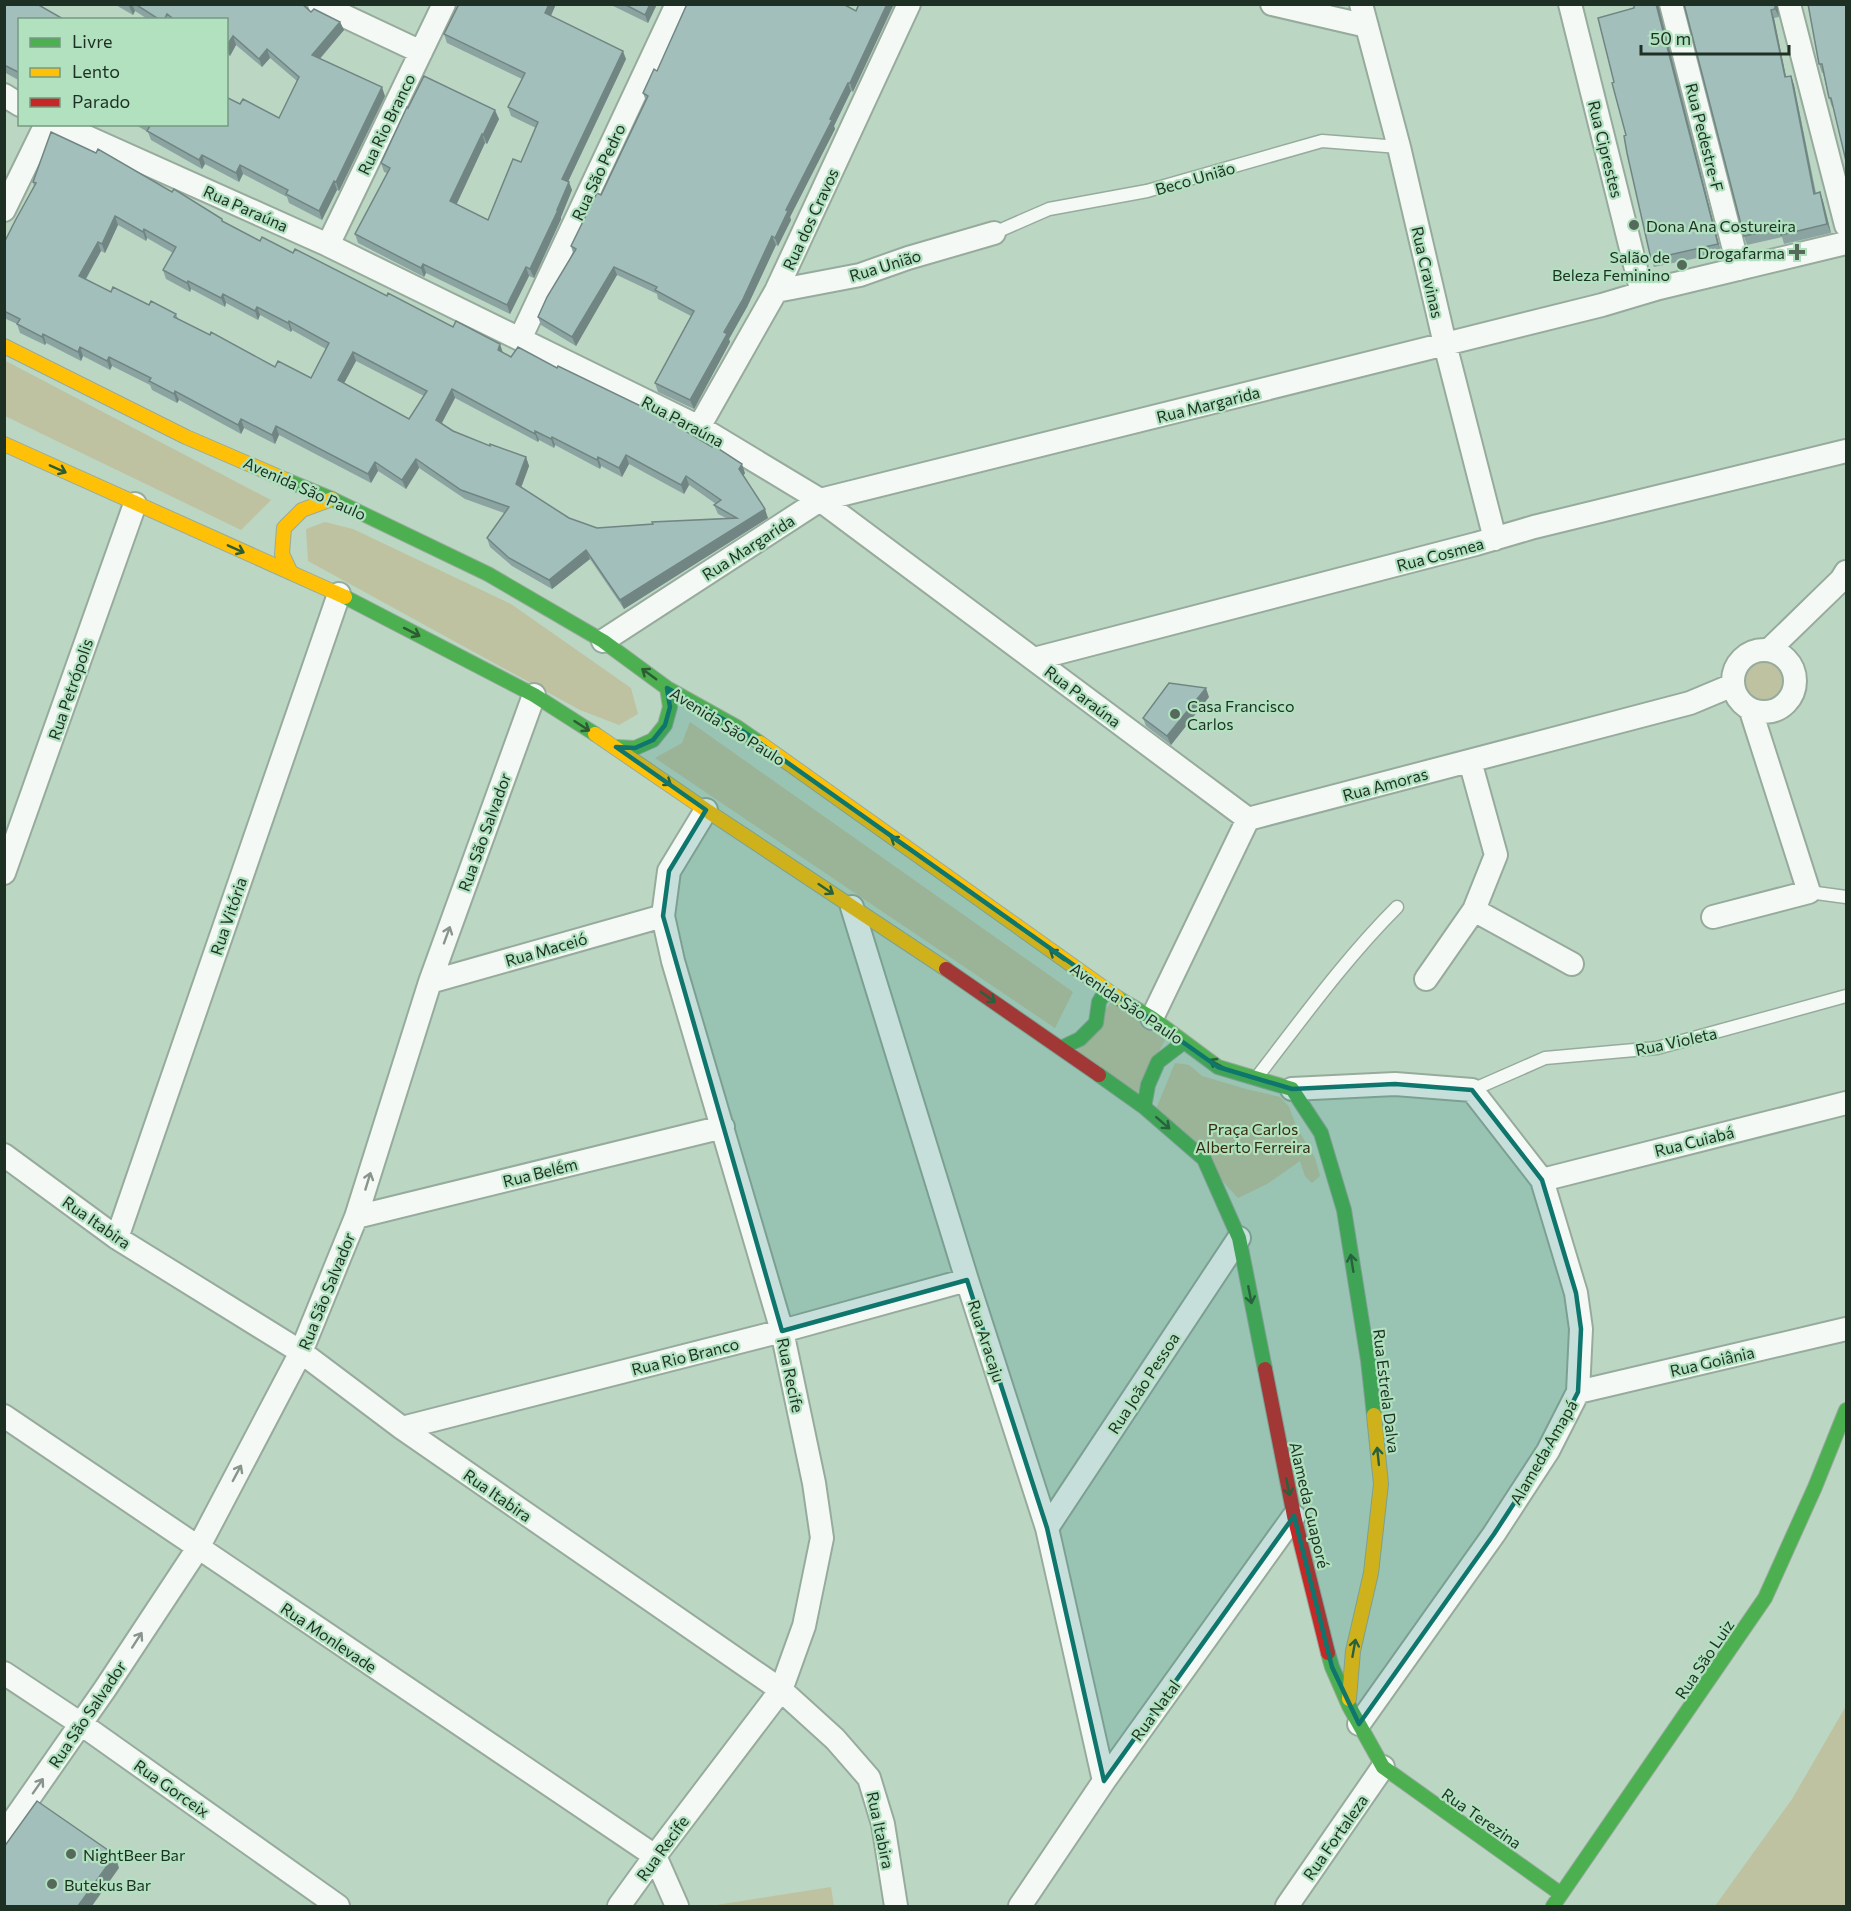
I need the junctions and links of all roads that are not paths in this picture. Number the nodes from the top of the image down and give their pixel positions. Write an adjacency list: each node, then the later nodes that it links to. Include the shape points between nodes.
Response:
1 (319, 4): 11 (street)
2 (444, 4): 11 (street, Rua Rio Branco)
3 (677, 4): 25 (street, Rua São Pedro)
4 (909, 4): 23 (street, Rua dos Cravos)
5 (1272, 4): 9 (street)
6 (1570, 4): 24 (street, Rua Ciprestes)
7 (1671, 4): 22 (street, Rua Pedestre-F)
8 (1789, 4): 18 (street)
9 (1321, 11): 10 (street)
10 (1364, 15): 16 (street, Rua Cravinas)
11 (421, 52): 21 (street, Rua Rio Branco)
12 (4, 95): 13 (street)
13 (18, 104)
14 (45, 126): 17 (street)
15 (62, 126): 21 (street, Rua Paraúna)
16 (1399, 147): 19 (lane, Beco União, via 1322,141 1147,191 1049,209); 26 (street, Rua Cravinas)
17 (4, 210)
18 (1846, 225)
19 (994, 233): 23 (street, Rua União, via 860,275)
20 (1846, 243): 22 (street, Rua Margarida)
21 (328, 245): 25 (street, Rua Paraúna)
22 (1739, 269): 24 (street, Rua Margarida)
23 (776, 291): 28 (street, Rua dos Cravos)
24 (1642, 293): 26 (street, Rua Margarida)
25 (520, 339): 28 (street, Rua Paraúna)
26 (1445, 344): 32 (street, Rua Margarida); 34 (street, Rua Cravinas)
27 (4, 346): 31 (street, Avenida São Paulo, via 186,437)
28 (699, 427): 32 (street, Rua Paraúna)
29 (4, 444): 33 (street, one-way to 33)
30 (1846, 451): 34 (street, Rua Cosmea)
31 (332, 499): 36 (street, via 302,510 284,528 282,554); 38 (street, Avenida São Paulo, via 489,574)
32 (820, 500): 38 (street, Rua Margarida); 40 (street, Rua Paraúna)
33 (135, 504): 36 (street, one-way to 36); 49 (street, Rua Petrópolis)
34 (1494, 539): 40 (street, Rua Cosmea)
35 (1846, 572): 39 (street)
36 (291, 573): 37 (street)
37 (339, 594): 43 (street, one-way to 43); 74 (street, Rua Vitória)
38 (603, 641): 42 (street, Avenida São Paulo, one-way to 38)
39 (1769, 650): 41 (street, via 1743,657 1736,666); 44 (street, via 1789,663 1794,672 1793,691 1782,707 1772,712)
40 (1034, 659): 48 (street, Rua Paraúna)
41 (1733, 685): 44 (street, via 1742,705); 46 (street, Rua Amoras, via 1690,703)
42 (667, 688): 45 (street, via 670,707 665,725 653,740 635,748); 60 (street, Avenida São Paulo, one-way to 42, via 737,728)
43 (534, 695): 45 (street, one-way to 45); 59 (street, Rua São Salvador, one-way to 43)
44 (1751, 711): 50 (street)
45 (616, 747): 47 (street, one-way to 47)
46 (1470, 761): 48 (street, Rua Amoras); 54 (street, via 1496,855)
47 (706, 810): 52 (street, one-way to 52); 55 (street, Rua Recife, via 669,871)
48 (1248, 819): 62 (street)
49 (4, 873)
50 (1809, 892): 51 (lane); 56 (street)
51 (1846, 897)
52 (852, 907): 64 (street, one-way to 64); 76 (street, Rua Aracaju)
53 (1398, 907): 65 (lane, via 1320,994)
54 (1474, 910): 57 (street); 58 (street)
55 (663, 916): 59 (street, Rua Maceió); 70 (street, Rua Recife, via 672,961)
56 (1713, 917)
57 (1572, 964)
58 (1426, 979)
59 (430, 982): 73 (street, Rua São Salvador, one-way to 59)
60 (1106, 990): 62 (street, Avenida São Paulo); 64 (street, via 1099,1002 1096,1023 1080,1039)
61 (1846, 996): 67 (lane, Rua Violeta, via 1657,1048 1545,1058)
62 (1152, 1018): 63 (street, Avenida São Paulo)
63 (1185, 1042): 65 (street, Avenida São Paulo, one-way to 63, via 1218,1067); 69 (street, via 1158,1062 1148,1084)
64 (1061, 1048): 69 (street)
65 (1256, 1078): 66 (street, Avenida São Paulo)
66 (1292, 1089): 67 (street, Avenida São Paulo, via 1395,1083); 89 (street, Rua Estrela Dalva, one-way to 66, via 1353,1651 1371,1573 1382,1484 1368,1360 1344,1210 1321,1133)
67 (1472, 1090): 72 (street, Alameda Amapá)
68 (1846, 1103): 72 (street, Rua Cuiabá)
69 (1144, 1107): 75 (street, one-way to 75, via 1204,1159)
70 (723, 1127): 73 (street, Rua Belém); 78 (street, Rua Recife)
71 (4, 1155): 74 (street, Rua Itabira)
72 (1542, 1180): 80 (street, Alameda Amapá, via 1576,1293 1581,1329)
73 (356, 1217): 79 (street, Rua São Salvador)
74 (117, 1238): 79 (street, Rua Itabira)
75 (1239, 1238): 84 (street, Alameda Guaporé, one-way to 84); 85 (street, Rua João Pessoa)
76 (967, 1280): 78 (street, Rua Rio Branco); 85 (street, Rua Aracaju)
77 (1846, 1329): 80 (street, Rua Goiânia)
78 (782, 1331): 83 (street, Rua Rio Branco); 88 (street, Rua Recife, via 822,1538 804,1626)
79 (301, 1352): 83 (street, Rua Itabira); 86 (street, Rua São Salvador, one-way to 79)
80 (1578, 1392): 89 (street, Alameda Amapá, via 1548,1451 1494,1534)
81 (1846, 1410): 95 (street, Rua São Luiz, via 1765,1598)
82 (4, 1416): 86 (street, Rua Monlevade)
83 (402, 1428): 88 (street, Rua Itabira)
84 (1294, 1516): 89 (street, Alameda Guaporé, via 1332,1667); 92 (street, Rua Natal)
85 (1047, 1528): 92 (street, Rua Aracaju)
86 (198, 1548): 90 (street, Rua São Salvador, one-way to 86); 94 (street, Rua Monlevade)
87 (4, 1673): 90 (street, Rua Gorceix)
88 (781, 1690): 94 (street, Rua Recife); 99 (street, Rua Itabira, via 835,1739 869,1778 883,1824)
89 (1354, 1715): 91 (street, Alameda Guaporé)
90 (81, 1724): 93 (street, Rua São Salvador, one-way to 90); 96 (street, Rua Gorceix)
91 (1383, 1767): 95 (street, Rua Terezina); 101 (street, Rua Fortaleza)
92 (1104, 1781): 100 (street, Rua Natal)
93 (4, 1834)
94 (655, 1856): 97 (street, Rua Recife); 98 (street)
95 (1561, 1894): 102 (street, Rua São Luiz)
96 (338, 1906)
97 (619, 1906)
98 (677, 1906)
99 (896, 1906)
100 (1020, 1906)
101 (1287, 1906)
102 (1553, 1906)

